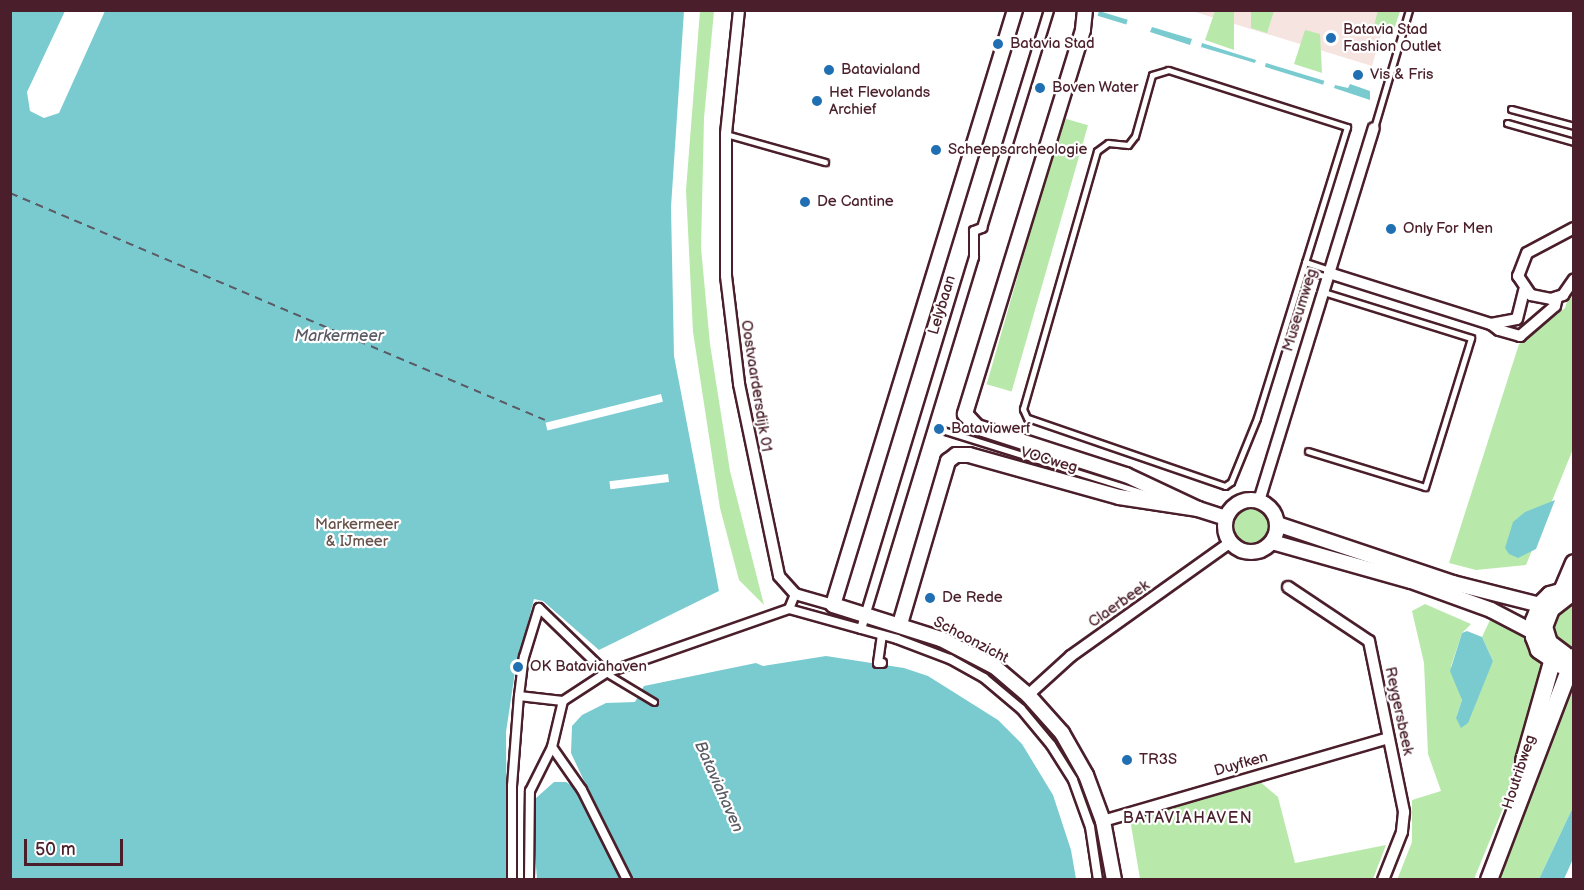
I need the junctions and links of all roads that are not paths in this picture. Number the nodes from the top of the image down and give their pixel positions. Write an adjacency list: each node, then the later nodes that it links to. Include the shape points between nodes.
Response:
1 (739, 10): 10 (street, Oostvaardersdijk 01)
2 (1015, 10): 35 (street, Lelybaan)
3 (1048, 10): 37 (street, Lelybaan, via 982,228 974,231 974,257)
4 (1084, 10): 24 (street, VOCweg, via 1083,30 967,404 967,418 977,427)
5 (1409, 10): 9 (lane)
6 (1511, 109): 8 (lane)
7 (1507, 123): 11 (lane)
8 (1574, 126)
9 (1374, 128): 16 (street, Museumweg)
10 (726, 134): 12 (lane); 34 (street, Oostvaardersdijk 01, via 726,276 739,384 779,576)
11 (1574, 142)
12 (825, 162)
13 (1574, 228): 18 (street, via 1527,253 1518,276)
14 (1305, 262): 15 (lane); 15 (lane, via 1347,127 1168,70 1158,71 1152,75 1135,136 1128,145 1108,143 1097,151 1023,409 1027,418 1145,457 1152,464 1225,486 1231,483 1257,418); 16 (lane)
15 (1302, 270): 16 (lane)
16 (1329, 273): 19 (street, Museumweg); 21 (street)
17 (1574, 279): 20 (street, via 1567,291)
18 (1524, 290): 20 (street, via 1542,298); 21 (street, via 1517,319)
19 (1323, 292): 23 (lane, via 1471,338 1425,487); 25 (street, Museumweg)
20 (1557, 297): 21 (street, via 1555,306 1520,336)
21 (1491, 324)
22 (939, 429): 24 (lane)
23 (1308, 451)
24 (1135, 490): 26 (street, VOCweg); 26 (street, VOCweg); 39 (street, VOCweg, via 956,455 948,461)
25 (1259, 501): 27 (street, via 1241,502); 28 (street, via 1272,510)
26 (1197, 509): 27 (street, VOCweg)
27 (1226, 518): 29 (street, via 1225,531)
28 (1277, 524): 30 (street); 38 (street, via 1453,583)
29 (1231, 542): 30 (street, via 1251,552); 45 (street, Claerbeek, via 1071,656)
30 (1272, 542): 38 (street, via 1367,567 1491,610)
31 (1574, 563): 33 (main road)
32 (1288, 587): 49 (street, Reygersbeek, via 1369,641)
33 (1570, 589): 38 (main road)
34 (795, 594): 35 (street); 36 (street)
35 (832, 605): 37 (street, Schoonzicht)
36 (789, 609): 40 (street); 44 (street)
37 (865, 614): 39 (street, Schoonzicht); 40 (street)
38 (1538, 621): 42 (main road, via 1539,650)
39 (900, 624): 45 (street, Schoonzicht, via 995,667)
40 (861, 630): 41 (street)
41 (882, 635): 43 (street); 55 (street, via 950,659 984,678 1021,709 1052,745 1072,780 1090,827)
42 (1568, 662): 58 (main road, Houtribweg); 59 (main road, Houtribweg)
43 (878, 663)
44 (606, 673): 46 (street, via 539,608); 47 (street); 48 (lane)
45 (1028, 695): 51 (street, Schoonzicht, via 1062,733 1086,776)
46 (519, 696): 47 (street); 52 (street, via 512,786)
47 (563, 701): 50 (street)
48 (654, 702)
49 (1388, 738): 51 (street, Duyfken); 57 (street, Reygersbeek, via 1404,812 1402,832)
50 (552, 747): 53 (street, via 530,791); 54 (street, via 582,790)
51 (1103, 821): 56 (street, Schoonzicht)
52 (512, 879)
53 (529, 879)
54 (627, 879)
55 (1098, 879)
56 (1114, 879)
57 (1383, 879)
58 (1478, 879)
59 (1489, 879)

